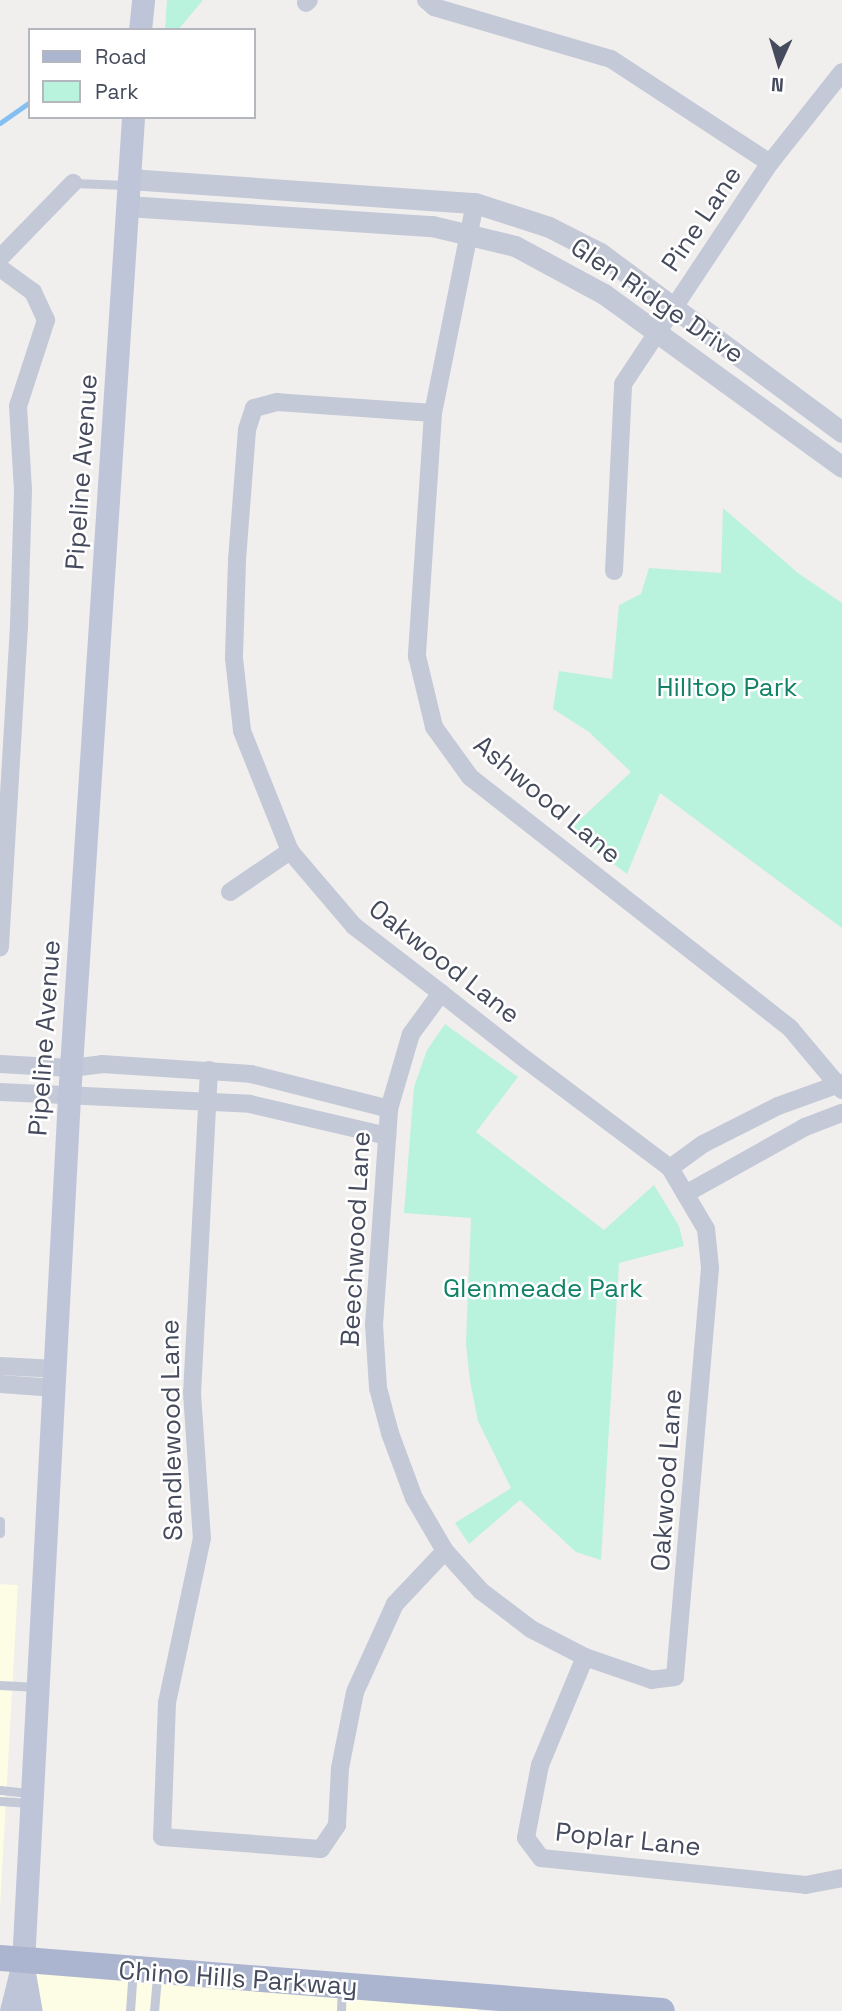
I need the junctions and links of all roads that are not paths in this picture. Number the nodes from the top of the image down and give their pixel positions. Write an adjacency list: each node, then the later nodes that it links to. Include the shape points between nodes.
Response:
1 (143, 0): 3 (main road)
2 (426, 0): 6 (street, via 434,7 611,59)
3 (140, 28)
4 (842, 72): 6 (street, Pine Lane)
5 (133, 119): 8 (main road, Pipeline Avenue)
6 (770, 163): 13 (street, Pine Lane)
7 (73, 183): 8 (lane); 11 (street)
8 (128, 190): 9 (street, Glen Ridge Drive); 10 (street, Glen Ridge Drive); 26 (main road, Pipeline Avenue)
9 (475, 203): 10 (street, Ashwood Lane); 13 (street, Glen Ridge Drive, via 549,227 600,253)
10 (468, 232): 14 (street, Glen Ridge Drive, via 556,264); 15 (street, Ashwood Lane)
11 (0, 258)
12 (0, 268): 19 (street, via 33,292 46,320 18,406 23,490)
13 (673, 309): 14 (street, Pine Lane); 16 (street, Glen Ridge Drive)
14 (655, 330): 17 (street, Glen Ridge Drive); 18 (street, Pine Lane, via 624,384)
15 (433, 413): 21 (street, Oakwood Lane, via 277,402 254,408 244,469 234,658 242,732); 28 (street, Ashwood Lane, via 417,656 426,703 447,749 470,777 790,1028)
16 (842, 432)
17 (842, 467)
18 (614, 571)
19 (19, 626): 20 (street); 23 (street)
20 (0, 632)
21 (290, 851): 22 (street); 24 (street, Oakwood Lane, via 354,926)
22 (230, 892)
23 (1, 947)
24 (441, 993): 32 (street, Beechwood Lane, via 411,1034); 35 (street, Oakwood Lane)
25 (0, 1064): 26 (street)
26 (71, 1068): 27 (street, via 102,1064); 30 (main road, Pipeline Avenue)
27 (209, 1070): 31 (street, Sandlewood Lane); 32 (street, via 294,1082)
28 (841, 1086): 35 (street, via 757,1117)
29 (0, 1092): 30 (street)
30 (69, 1097): 31 (street, via 100,1093); 38 (main road, Pipeline Avenue)
31 (208, 1099): 34 (street, via 292,1111); 42 (street, Sandlewood Lane, via 192,1393 202,1538 167,1703 162,1837 321,1849 337,1825 340,1768 355,1692 395,1604)
32 (389, 1109): 34 (street, Beechwood Lane)
33 (842, 1114): 36 (street, via 805,1126)
34 (387, 1136): 42 (street, Beechwood Lane, via 374,1325 378,1388 414,1498)
35 (670, 1168): 36 (street, Oakwood Lane)
36 (687, 1193): 44 (street, Oakwood Lane, via 706,1229 710,1268)
37 (0, 1366): 38 (street)
38 (55, 1378): 39 (street); 46 (main road, Pipeline Avenue)
39 (0, 1384)
40 (0, 1521): 41 (lane)
41 (0, 1533)
42 (445, 1551): 43 (street, Beechwood Lane, via 481,1591 531,1629)
43 (585, 1657): 44 (street, Beechwood Lane, via 652,1680); 50 (street, Poplar Lane, via 540,1765 526,1838 541,1858 806,1885)
44 (675, 1677)
45 (0, 1685): 46 (lane)
46 (38, 1687): 48 (main road, Pipeline Avenue)
47 (0, 1790): 48 (lane)
48 (32, 1798): 49 (lane); 51 (main road, Pipeline Avenue)
49 (0, 1801)
50 (841, 1880)
51 (8, 1963): 52 (main road, Chino Hills Parkway); 56 (main road, Pipeline Avenue); 57 (main road, Pipeline Avenue)
52 (145, 1971): 53 (main road, Chino Hills Parkway); 58 (lane); 59 (lane)
53 (341, 1999): 54 (main road, Chino Hills Parkway)
54 (473, 2004): 55 (main road, Chino Hills Parkway)
55 (583, 2008): 60 (main road, Chino Hills Parkway)
56 (11, 2011)
57 (31, 2011)
58 (130, 2011)
59 (154, 2011)
60 (662, 2011)

